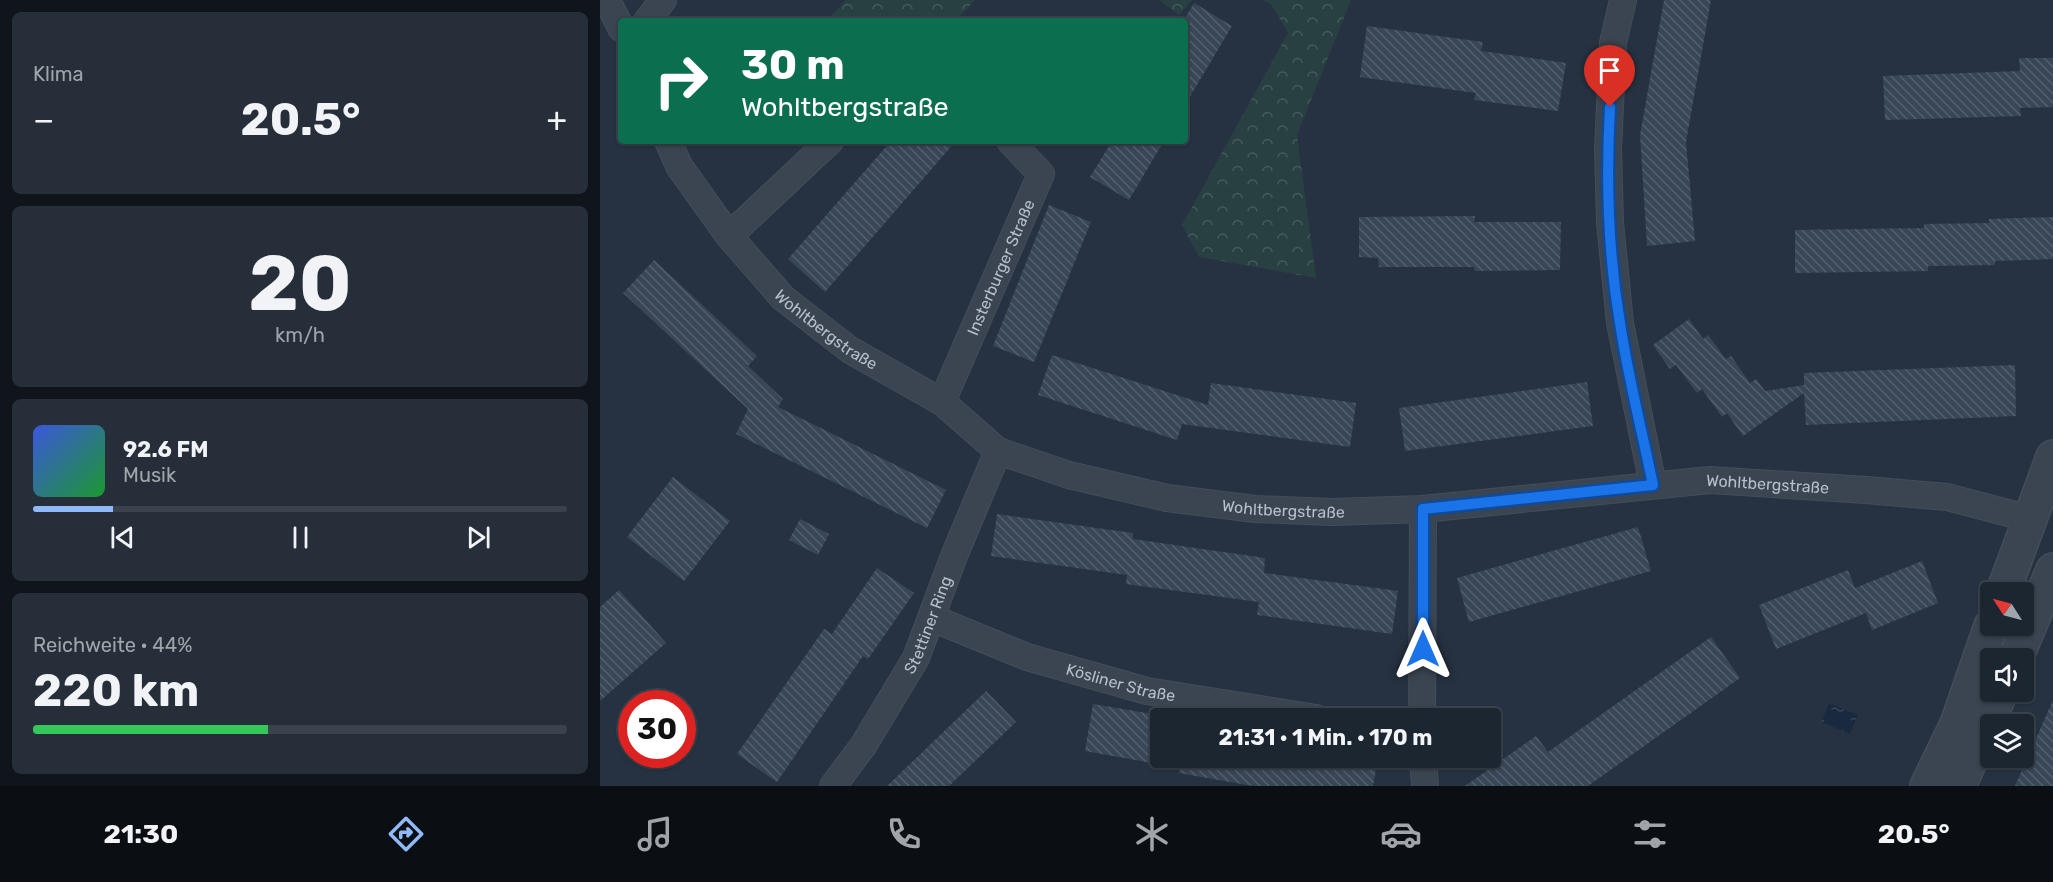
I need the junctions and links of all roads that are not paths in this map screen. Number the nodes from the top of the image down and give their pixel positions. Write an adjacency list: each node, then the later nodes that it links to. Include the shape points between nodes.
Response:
1 (608, 0): 5 (street)
2 (663, 0): 4 (street)
3 (1623, 0): 13 (street, via 1613,43 1608,149 1610,223 1620,323)
4 (649, 18)
5 (618, 22)
6 (669, 144): 9 (street, Wohltbergstraße, via 679,166)
7 (827, 144): 9 (street)
8 (1013, 144): 10 (street, Insterburger Straße, via 1041,174)
9 (729, 236): 10 (street, Wohltbergstraße, via 783,298 850,350)
10 (942, 402): 11 (street, Wohltbergstraße)
11 (998, 451): 14 (street, Wohltbergstraße, via 1069,475 1167,498 1255,509); 18 (street, Stettiner Ring)
12 (2053, 457): 15 (street)
13 (1653, 485): 14 (street, Wohltbergstraße); 15 (street, Wohltbergstraße, via 1710,480 1947,497)
14 (1423, 509): 23 (street)
15 (2042, 523): 17 (street)
16 (2053, 570): 20 (street)
17 (2009, 582)
18 (932, 618): 22 (street, Kösliner Straße, via 1027,657 1147,690); 25 (street, Stettiner Ring, via 916,658 863,746)
19 (1988, 636): 27 (street, via 1957,724)
20 (2020, 648)
21 (1997, 702): 28 (street)
22 (1256, 708)
23 (1422, 708)
24 (1423, 768): 26 (street)
25 (833, 786)
26 (1425, 786)
27 (1928, 786)
28 (1959, 786)

